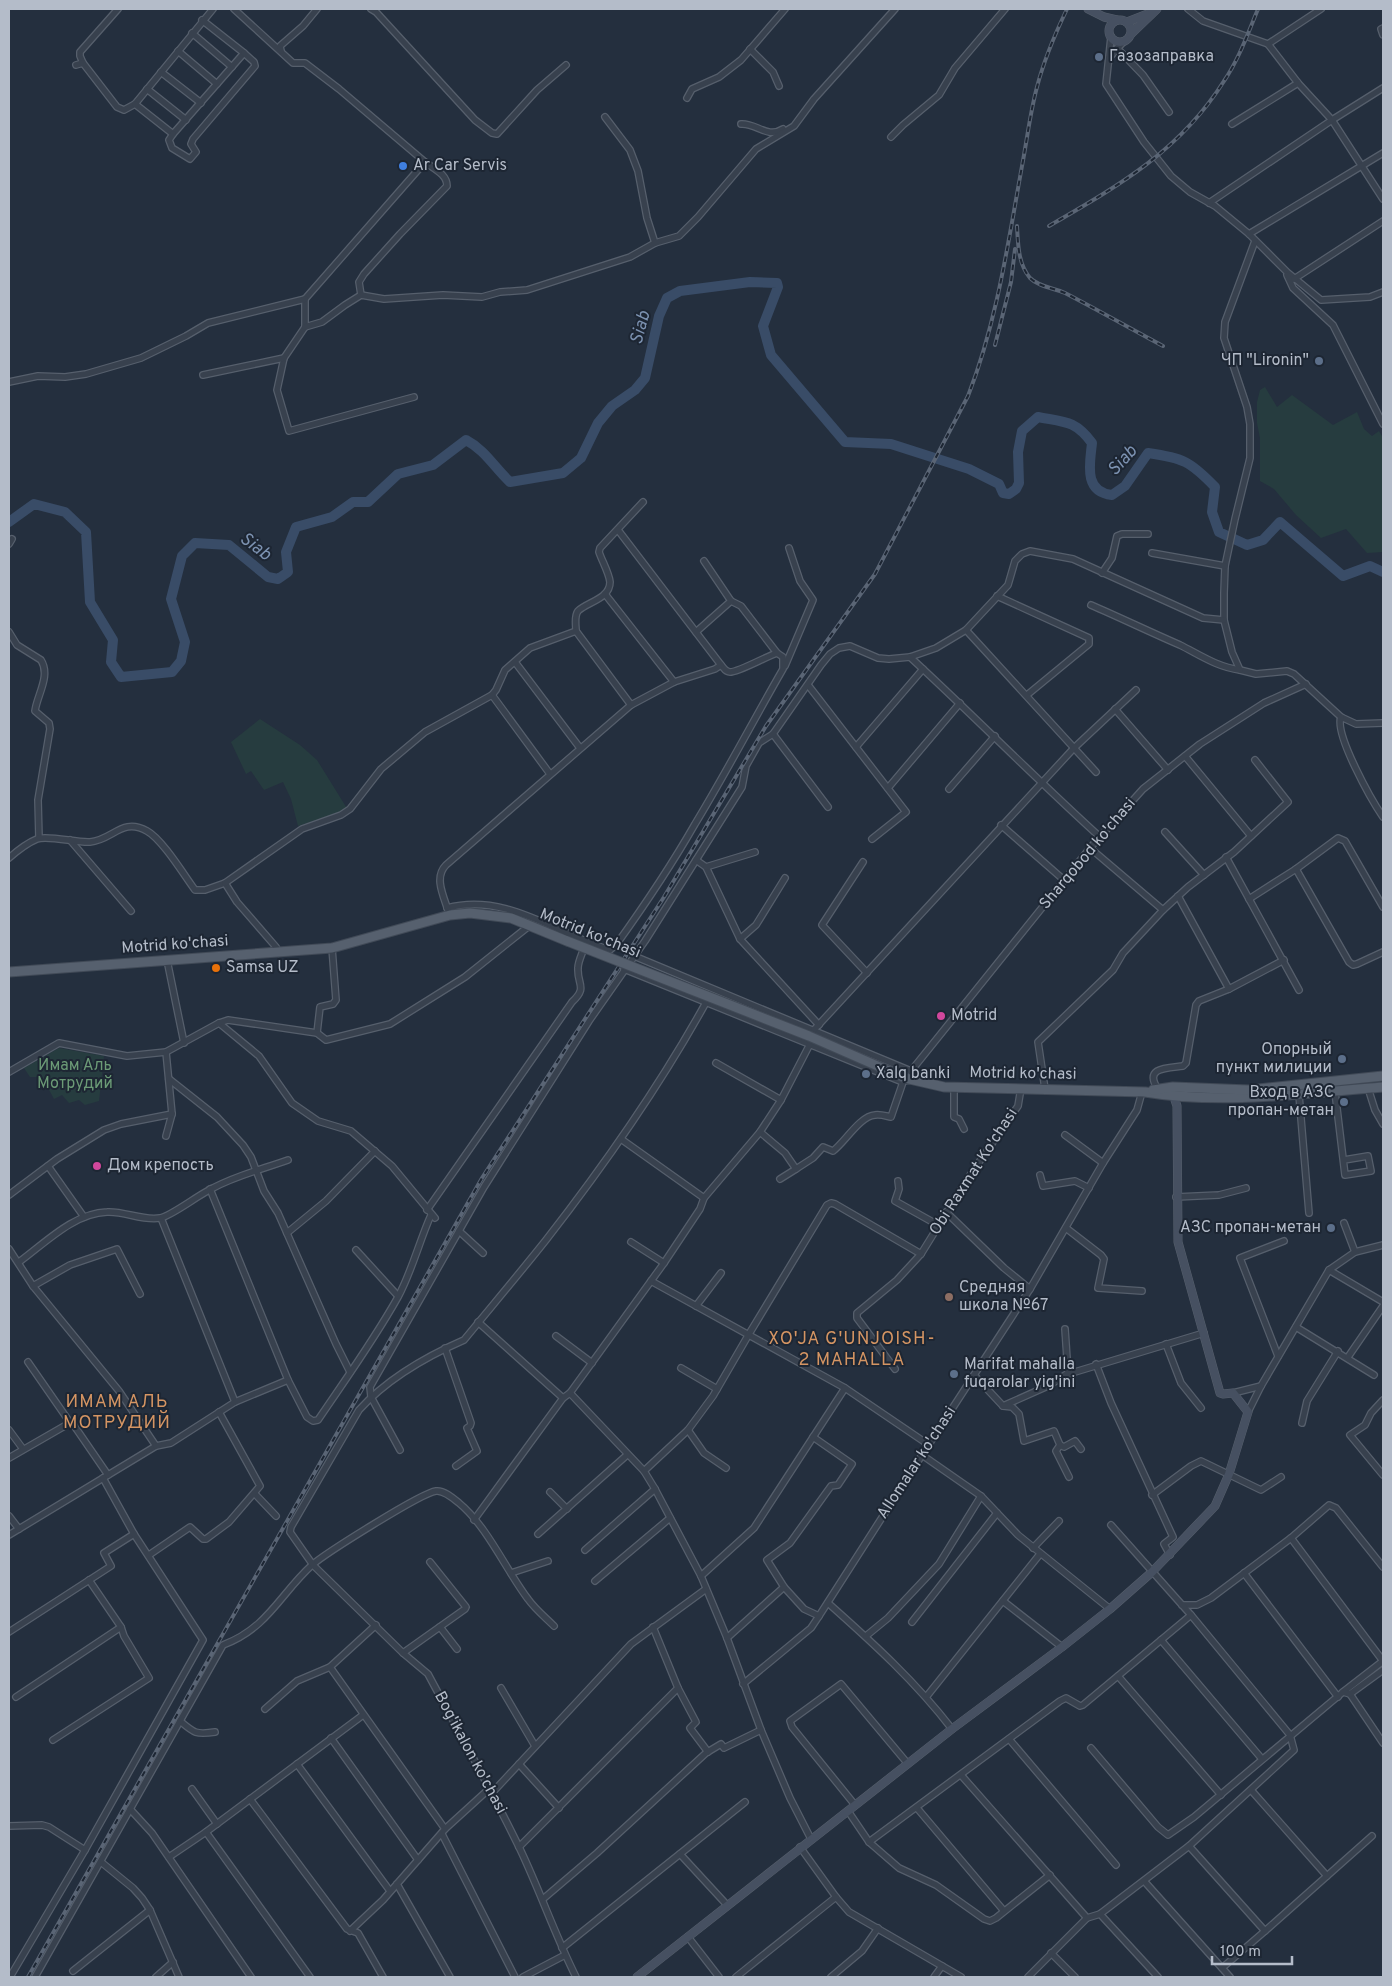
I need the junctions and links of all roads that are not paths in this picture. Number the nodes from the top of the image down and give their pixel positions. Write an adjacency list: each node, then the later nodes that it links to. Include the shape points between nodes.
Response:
1 (118, 9): 30 (street, via 80,52)
2 (213, 9): 14 (street)
3 (234, 9): 27 (street)
4 (317, 9): 27 (street, via 280,46)
5 (785, 9): 25 (street)
6 (895, 9): 41 (street)
7 (1005, 9): 51 (street, via 955,68 939,95)
8 (1088, 9): 13 (street)
9 (1188, 9): 23 (street, via 1204,21)
10 (1321, 9): 23 (street)
11 (375, 10): 32 (street, via 475,120 492,133 497,134 537,90)
12 (1155, 10): 16 (street); 20 (street)
13 (1096, 14): 15 (street); 19 (street)
14 (202, 20): 18 (street); 28 (street)
15 (1117, 20): 16 (street); 19 (street)
16 (1127, 22): 20 (street)
17 (1383, 28): 21 (street)
18 (192, 33): 26 (street); 33 (street)
19 (1110, 34): 22 (street, via 1119,42); 29 (street)
20 (1131, 34): 22 (street)
21 (1383, 35)
22 (1124, 41): 24 (street)
23 (1269, 43): 35 (street)
24 (1117, 48): 29 (street); 44 (street, via 1143,75)
25 (750, 49): 37 (street, via 773,72); 40 (street, via 719,77 692,89)
26 (178, 51): 34 (street); 36 (street)
27 (282, 52): 53 (street, via 293,63 304,63 339,89)
28 (244, 53): 33 (street); 50 (street, via 255,66 193,139 191,144 196,152 190,159 172,148 169,140)
29 (1109, 58): 56 (street, via 1106,84 1144,142 1171,176)
30 (83, 63): 31 (street); 42 (street, via 119,109)
31 (76, 65)
32 (566, 65)
33 (232, 67): 36 (street)
34 (161, 72): 39 (street); 43 (street)
35 (1298, 82): 47 (street); 49 (street)
36 (217, 84): 43 (street)
37 (779, 86)
38 (1383, 88): 47 (street)
39 (147, 89): 42 (street); 46 (street)
40 (687, 98)
41 (814, 100): 48 (street, via 792,124 780,131 768,132 750,123); 60 (street, via 794,126 756,149 679,236)
42 (135, 104): 50 (street)
43 (201, 104): 46 (street)
44 (1169, 112)
45 (605, 117): 60 (street, via 630,150)
46 (186, 120): 50 (street)
47 (1332, 120): 54 (street); 56 (street)
48 (741, 124)
49 (1232, 124)
50 (173, 134)
51 (891, 137)
52 (1383, 153): 54 (street)
53 (425, 162): 64 (street, via 444,176 447,186 364,274 359,282); 65 (street)
54 (1362, 166): 55 (street); 58 (street)
55 (1383, 199)
56 (1209, 202): 58 (street)
57 (1383, 221): 62 (street)
58 (1250, 234): 59 (street)
59 (1255, 241): 61 (street); 78 (street, via 1225,322 1224,338 1250,424 1250,458)
60 (655, 243): 64 (street, via 630,257 527,290 482,297 443,295 384,299)
61 (1286, 272): 62 (street); 71 (street, via 1293,288 1333,325)
62 (1294, 279): 63 (street, via 1320,300 1370,297)
63 (1383, 292)
64 (362, 295): 66 (street, via 322,322)
65 (305, 299): 66 (street); 69 (street, via 208,323 141,358 86,374 38,376)
66 (305, 327): 67 (street)
67 (284, 358): 68 (street); 70 (street, via 277,390 289,431)
68 (203, 375)
69 (9, 382)
70 (414, 396)
71 (1383, 424)
72 (643, 502): 73 (street)
73 (618, 530): 80 (street, via 600,548 610,582); 88 (street)
74 (1148, 534): 79 (street, via 1117,536 1112,558)
75 (789, 548): 93 (street, via 800,581 813,600)
76 (1152, 553): 78 (street)
77 (704, 561): 82 (street)
78 (1226, 563): 84 (street)
79 (1102, 573): 81 (street, via 1073,559 1030,551 1015,562 1008,584); 84 (street, via 1203,618)
80 (605, 594): 85 (street, via 578,611); 96 (street)
81 (997, 596): 86 (street); 101 (street, via 1089,638 1088,644)
82 (731, 601): 88 (street); 89 (street, via 742,606)
83 (1091, 605): 95 (street, via 1197,653 1214,664)
84 (1224, 620): 95 (street)
85 (576, 630): 91 (street, via 530,648); 103 (street)
86 (966, 630): 90 (street, via 936,648); 101 (street)
87 (9, 632): 126 (street, via 17,645 43,664 44,682 34,711 49,723 50,729 38,800)
88 (696, 632): 92 (street)
89 (777, 653): 92 (street, via 732,672); 93 (street, via 783,657)
90 (910, 657): 94 (street); 98 (street, via 878,658 850,646 839,648 820,665)
91 (515, 662): 100 (street, via 505,670); 110 (street)
92 (720, 665): 96 (street)
93 (783, 669): 145 (street, via 694,827 610,950 509,908 467,905)
94 (923, 669): 102 (street); 109 (street)
95 (1240, 670): 97 (street, via 1256,674 1287,671)
96 (674, 682): 103 (street)
97 (1306, 684): 105 (street); 112 (street, Sharqobod ko'chasi, via 1264,703)
98 (808, 685): 107 (street); 109 (street)
99 (1136, 690): 104 (street)
100 (492, 695): 116 (street); 140 (street, via 425,732 381,769 341,815 302,829)
101 (1027, 695): 111 (street)
102 (960, 703): 108 (street); 118 (street)
103 (631, 705): 110 (street)
104 (1115, 709): 111 (street); 114 (street)
105 (1340, 717): 106 (street, via 1356,724); 121 (street, via 1343,740)
106 (1383, 723)
107 (773, 734): 120 (street); 133 (street, via 759,743 746,766 742,787)
108 (995, 736): 117 (street); 119 (street)
109 (856, 747): 118 (street)
110 (580, 748): 116 (street)
111 (1074, 748): 115 (street); 117 (street)
112 (1185, 756): 114 (street, Sharqobod ko'chasi); 124 (street)
113 (1255, 760): 124 (street, via 1288,802)
114 (1168, 770): 125 (street, Sharqobod ko'chasi, via 1143,789)
115 (1096, 772)
116 (550, 774): 145 (street, via 440,870 439,879)
117 (1041, 783): 122 (street); 125 (street)
118 (888, 788): 128 (street, via 906,812)
119 (949, 789)
120 (828, 807)
121 (1383, 818)
122 (1001, 825): 139 (street); 158 (street)
123 (1165, 832): 137 (street)
124 (1251, 836): 131 (street)
125 (1100, 837): 129 (street, Sharqobod ko'chasi)
126 (39, 838): 127 (street); 132 (street)
127 (70, 840): 140 (street, via 90,842 102,839 124,826 146,830 156,837 195,890); 146 (street)
128 (872, 840)
129 (1090, 848): 139 (street, Sharqobod ko'chasi); 144 (street)
130 (755, 852): 135 (street)
131 (1226, 857): 137 (street); 142 (street)
132 (9, 858)
133 (696, 860): 135 (street); 153 (street)
134 (863, 862): 158 (street, via 822,925)
135 (706, 867): 148 (street)
136 (1296, 869): 142 (street); 143 (street, via 1333,840 1342,838); 151 (street, via 1352,965)
137 (1204, 875): 141 (street)
138 (785, 878): 148 (street, via 756,924)
139 (1064, 880): 173 (street, Sharqobod ko'chasi)
140 (225, 883): 152 (street)
141 (1178, 896): 144 (street); 159 (street)
142 (1249, 899): 155 (street)
143 (1383, 907)
144 (1163, 910): 179 (street, via 1122,953 1113,970 1038,1042)
145 (449, 911): 147 (main road, Motrid ko'chasi, via 491,914); 149 (main road, Motrid ko'chasi)
146 (131, 912)
147 (529, 926): 150 (main road, Motrid ko'chasi, bridge); 165 (street, via 465,977 390,1024 326,1040)
148 (740, 939): 163 (street)
149 (332, 948): 152 (main road, Motrid ko'chasi); 165 (street, via 336,1000 320,1008)
150 (584, 948): 161 (main road, Motrid ko'chasi, bridge); 211 (street, via 578,968 582,991 532,1059)
151 (1383, 952)
152 (279, 953): 154 (main road, Motrid ko'chasi)
153 (634, 956): 156 (street); 164 (street)
154 (167, 960): 157 (main road, Motrid ko'chasi); 168 (street)
155 (1284, 960): 159 (street); 160 (street)
156 (624, 969): 161 (street); 217 (street)
157 (9, 972)
158 (867, 972): 163 (street)
159 (1229, 988): 180 (street, via 1196,1005 1186,1062 1183,1066 1158,1069 1154,1082)
160 (1299, 990)
161 (708, 1000): 166 (main road, Motrid ko'chasi, bridge); 167 (street); 192 (street, via 680,1050)
162 (219, 1023): 165 (street, via 228,1020); 168 (street); 193 (street, via 259,1056 292,1103 318,1121 351,1131)
163 (819, 1025): 166 (street)
164 (800, 1026): 166 (street); 167 (street)
165 (317, 1033)
166 (811, 1037): 167 (street); 173 (main road, Motrid ko'chasi, bridge); 185 (street)
167 (793, 1038)
168 (184, 1043): 169 (street)
169 (166, 1052): 171 (street, via 127,1056 59,1043); 174 (street)
170 (716, 1063): 185 (street)
171 (9, 1072)
172 (1383, 1076): 180 (main road, Motrid ko'chasi, via 1249,1090)
173 (908, 1078): 175 (main road, Motrid ko'chasi); 198 (street, Sharqobod ko'chasi, via 891,1117 875,1114 865,1118 834,1152 823,1147)
174 (169, 1079): 186 (street); 199 (street, via 217,1117 243,1145)
175 (954, 1087): 177 (main road, Motrid ko'chasi); 188 (street, via 954,1117 959,1119)
176 (1383, 1087): 178 (main road, Motrid ko'chasi)
177 (1021, 1088): 179 (main road, Motrid ko'chasi); 209 (street, Obi Raxmat Ko'chasi, via 1018,1106)
178 (1368, 1088): 182 (main road, Motrid ko'chasi); 187 (street)
179 (1045, 1089): 181 (main road, Motrid ko'chasi)
180 (1158, 1089): 181 (main road, Motrid ko'chasi)
181 (1144, 1092): 184 (main road, Motrid ko'chasi); 196 (street, Allomalar ko'chasi, via 1137,1110)
182 (1335, 1092): 183 (main road, Motrid ko'chasi); 195 (street)
183 (1299, 1095): 184 (main road, Motrid ko'chasi); 210 (street)
184 (1174, 1097): 207 (street, via 1177,1106)
185 (781, 1100): 189 (street)
186 (172, 1114): 191 (street); 197 (street, via 113,1126)
187 (1383, 1124)
188 (964, 1129)
189 (760, 1132): 198 (street, via 785,1153); 208 (street)
190 (1064, 1135): 196 (street)
191 (166, 1136)
192 (621, 1139): 208 (street); 239 (street, via 546,1240)
193 (375, 1151): 211 (street, via 392,1166); 218 (street, via 326,1201)
194 (288, 1160): 199 (street)
195 (1344, 1160): 195 (street, via 1345,1175 1371,1171 1368,1156)
196 (1104, 1162): 203 (street, Allomalar ko'chasi)
197 (48, 1166): 206 (street); 212 (street)
198 (796, 1169): 201 (street)
199 (256, 1171): 205 (street); 218 (street)
200 (1040, 1175): 203 (street, via 1043,1186 1075,1181)
201 (780, 1179)
202 (898, 1182): 215 (street, via 895,1201)
203 (1089, 1188): 216 (street, Allomalar ko'chasi)
204 (1246, 1188): 207 (street, via 1219,1195)
205 (210, 1189): 213 (street); 259 (street)
206 (9, 1195)
207 (1176, 1197): 242 (street, via 1178,1242)
208 (704, 1198): 228 (street)
209 (946, 1212): 215 (street, Obi Raxmat Ko'chasi); 233 (street)
210 (1309, 1213)
211 (431, 1214): 236 (street)
212 (84, 1217): 213 (street, via 107,1212); 227 (street)
213 (161, 1218): 268 (street)
214 (1344, 1223): 224 (street)
215 (938, 1225): 226 (street, Obi Raxmat Ko'chasi)
216 (1066, 1228): 233 (street, Allomalar ko'chasi); 234 (street, via 1104,1259 1098,1288)
217 (458, 1231): 225 (street); 265 (street, via 370,1387)
218 (288, 1233): 255 (street)
219 (1284, 1241): 248 (street, via 1240,1258)
220 (631, 1242): 228 (street)
221 (1383, 1245): 224 (street)
222 (356, 1250): 236 (street)
223 (10, 1252): 227 (street)
224 (1355, 1252): 229 (street)
225 (483, 1253)
226 (921, 1254): 243 (street, via 831,1202); 254 (street, via 897,1280 857,1313 857,1318)
227 (19, 1262): 232 (street)
228 (664, 1264): 231 (street)
229 (1329, 1270): 237 (street); 240 (street)
230 (721, 1273): 238 (street)
231 (651, 1282): 238 (street); 251 (street)
232 (33, 1286): 235 (street, via 70,1265 118,1249); 280 (street, via 119,1391)
233 (1030, 1289): 257 (street, Allomalar ko'chasi)
234 (1142, 1291)
235 (140, 1294)
236 (398, 1296): 255 (street)
237 (1383, 1304): 249 (street)
238 (696, 1306): 243 (street)
239 (478, 1322): 246 (street, via 464,1340); 266 (street)
240 (1296, 1327): 247 (street); 248 (street)
241 (1065, 1329): 256 (street)
242 (1204, 1333): 245 (street); 264 (street, via 1220,1392)
243 (749, 1334): 261 (street); 262 (street)
244 (556, 1336): 251 (street)
245 (1166, 1344): 252 (street); 270 (street, via 1181,1383)
246 (445, 1348): 265 (street, via 387,1383); 287 (street, via 471,1423 467,1428 477,1451)
247 (1338, 1351): 249 (street); 273 (street, via 1307,1401)
248 (1278, 1356): 260 (street)
249 (1348, 1357): 258 (street)
250 (28, 1362): 274 (street)
251 (592, 1362): 263 (street)
252 (1096, 1364): 256 (street); 298 (street)
253 (681, 1368): 262 (street)
254 (895, 1369)
255 (350, 1372): 259 (street, via 318,1420 313,1421 307,1418)
256 (1068, 1374): 269 (street)
257 (974, 1375): 269 (street); 278 (street, Allomalar ko'chasi)
258 (1374, 1375)
259 (288, 1380): 268 (street)
260 (1261, 1386): 264 (street); 272 (street)
261 (845, 1388): 277 (street); 278 (street)
262 (717, 1389): 276 (street)
263 (570, 1393): 266 (street); 284 (street)
264 (1233, 1393): 272 (street)
265 (371, 1397): 283 (street); 320 (street, Bog'ikalon ko'chasi, via 359,1410 291,1527 290,1532)
266 (563, 1398): 305 (street)
267 (1383, 1400): 291 (street, via 1365,1425 1350,1435)
268 (235, 1402): 271 (street)
269 (1003, 1406): 279 (street, via 1012,1407 1018,1414 1024,1441 1054,1431)
270 (1201, 1408)
271 (219, 1412): 280 (street, via 171,1442); 297 (street, via 260,1486)
272 (1248, 1412): 290 (street)
273 (1302, 1423)
274 (71, 1424): 281 (street); 292 (street, via 77,1428)
275 (9, 1430): 281 (street)
276 (688, 1430): 288 (street, via 704,1453); 289 (street)
277 (813, 1437): 325 (street, via 754,1528); 328 (street, via 852,1464 838,1485 831,1486 790,1543 767,1560)
278 (929, 1445): 285 (street, Allomalar ko'chasi)
279 (1060, 1445): 282 (street, via 1075,1442); 293 (street, via 1056,1451)
280 (156, 1446): 292 (street)
281 (23, 1449): 286 (street)
282 (1081, 1449)
283 (400, 1450)
284 (628, 1455): 289 (street); 300 (street)
285 (922, 1455): 299 (street); 331 (street, Allomalar ko'chasi)
286 (9, 1458)
287 (456, 1466)
288 (726, 1468)
289 (644, 1470): 295 (street)
290 (1229, 1474): 294 (street, via 1261,1490); 298 (street, via 1201,1461); 317 (street, via 1216,1506)
291 (1383, 1475)
292 (105, 1477): 308 (street); 309 (street)
293 (1069, 1477)
294 (1281, 1477)
295 (655, 1489): 304 (street); 314 (street)
296 (550, 1492): 300 (street)
297 (255, 1494): 303 (street); 316 (street, via 229,1522 206,1539 190,1527)
298 (1152, 1495): 317 (street, via 1173,1536 1164,1544)
299 (981, 1496): 301 (street); 343 (street, via 939,1564 888,1618)
300 (567, 1509): 310 (street)
301 (997, 1513): 313 (street); 336 (street)
302 (9, 1516): 308 (street)
303 (276, 1516)
304 (670, 1518): 325 (street); 327 (street)
305 (474, 1520): 320 (street, via 446,1493 437,1491 368,1528); 323 (street)
306 (1059, 1521): 313 (street)
307 (1110, 1525): 322 (street)
308 (19, 1529): 311 (street)
309 (134, 1534): 316 (street); 326 (street, via 104,1554 111,1566)
310 (538, 1534)
311 (9, 1535)
312 (1290, 1538): 321 (street, via 1332,1505); 324 (street); 349 (street)
313 (1033, 1548): 315 (street)
314 (585, 1550)
315 (1040, 1554): 330 (street); 333 (street)
316 (149, 1555): 400 (street, via 203,1640)
317 (1170, 1555): 322 (street)
318 (548, 1561): 323 (street)
319 (430, 1562): 340 (street, via 466,1607)
320 (313, 1565): 337 (street, Bog'ikalon ko'chasi); 362 (street, via 253,1630 223,1645)
321 (1383, 1567)
322 (1152, 1572): 332 (street); 333 (street)
323 (511, 1573): 338 (street, via 528,1599)
324 (1244, 1573): 332 (street, via 1211,1598 1197,1605); 356 (street)
325 (701, 1576): 329 (street)
326 (89, 1580): 339 (street); 342 (street)
327 (595, 1581)
328 (784, 1587): 335 (street, via 804,1609); 344 (street)
329 (706, 1589): 341 (street); 344 (street)
330 (1003, 1601): 346 (street); 358 (street)
331 (828, 1603): 335 (street, Allomalar ko'chasi); 343 (street)
332 (1182, 1605): 334 (street)
333 (1110, 1609): 346 (street)
334 (1191, 1615): 345 (street); 366 (street)
335 (820, 1616): 353 (street, Allomalar ko'chasi, via 811,1628)
336 (912, 1622)
337 (376, 1625): 348 (street, Bog'ikalon ko'chasi); 350 (street)
338 (554, 1626)
339 (121, 1627): 359 (street); 369 (street, via 149,1678)
340 (440, 1627): 347 (street); 348 (street)
341 (653, 1627): 355 (street); 371 (street, via 631,1644)
342 (9, 1632)
343 (866, 1636): 358 (street)
344 (727, 1638): 353 (street)
345 (1161, 1640): 352 (street); 374 (street)
346 (1062, 1647): 363 (street)
347 (457, 1649)
348 (403, 1653): 381 (street, Bog'ikalon ko'chasi, via 428,1674)
349 (1383, 1661): 356 (street)
350 (330, 1667): 360 (street, via 298,1681); 361 (street)
351 (1383, 1670): 357 (street)
352 (1118, 1676): 368 (street, via 1083,1705 1066,1698); 382 (street)
353 (743, 1684): 364 (street)
354 (501, 1688): 371 (street)
355 (678, 1688): 373 (street, via 696,1722 690,1728); 386 (street)
356 (1340, 1694): 357 (street); 366 (street)
357 (1350, 1694): 370 (street)
358 (927, 1696): 363 (street)
359 (16, 1698)
360 (264, 1709)
361 (363, 1715): 367 (street); 392 (street)
362 (180, 1721): 365 (street, via 195,1733); 388 (street)
363 (952, 1729): 377 (street)
364 (761, 1730): 373 (street); 395 (street)
365 (215, 1732)
366 (1290, 1735): 374 (street); 380 (street, via 1294,1750)
367 (331, 1738): 375 (street); 403 (street)
368 (1009, 1739): 378 (street); 405 (street)
369 (53, 1740)
370 (1383, 1743)
371 (535, 1746): 376 (street)
372 (1091, 1748): 382 (street, via 1158,1828 1168,1835)
373 (708, 1752): 412 (street)
374 (1262, 1759): 382 (street)
375 (297, 1764): 383 (street); 410 (street)
376 (518, 1764): 381 (street); 386 (street)
377 (908, 1764): 385 (street); 385 (street, via 841,1684 790,1721)
378 (962, 1775): 387 (street); 406 (street)
379 (192, 1789): 390 (street)
380 (1251, 1790): 397 (street); 407 (street)
381 (490, 1792): 392 (street); 398 (street, Bog'ikalon ko'chasi)
382 (1221, 1795)
383 (250, 1799): 390 (street); 419 (street)
384 (745, 1802): 401 (street)
385 (855, 1805): 389 (street)
386 (559, 1808): 398 (street)
387 (917, 1808): 396 (street); 415 (street)
388 (130, 1809): 402 (street); 404 (street)
389 (848, 1811): 395 (street); 396 (street)
390 (217, 1824): 393 (street)
391 (9, 1826): 400 (street, via 49,1827)
392 (444, 1831): 403 (street); 437 (street)
393 (206, 1832): 402 (street); 434 (street)
394 (1372, 1836): 407 (street)
395 (811, 1840): 399 (street)
396 (869, 1842): 415 (street, via 899,1868 936,1885 984,1919 990,1921)
397 (1190, 1846): 408 (street); 420 (street)
398 (519, 1847): 412 (street, Bog'ikalon ko'chasi)
399 (800, 1847): 411 (street); 413 (street)
400 (85, 1850): 429 (street)
401 (680, 1854): 413 (street); 422 (street)
402 (169, 1857): 433 (street)
403 (418, 1860): 409 (street)
404 (102, 1862): 414 (street, via 133,1888); 430 (street)
405 (1116, 1865)
406 (1050, 1875): 415 (street); 417 (street)
407 (1327, 1876): 420 (street)
408 (1144, 1882): 416 (street); 427 (street)
409 (397, 1884): 410 (street); 436 (street)
410 (390, 1891): 419 (street)
411 (836, 1897): 418 (street, via 850,1912); 442 (street)
412 (543, 1899): 422 (street, Bog'ikalon ko'chasi)
413 (727, 1905): 421 (street)
414 (150, 1910): 425 (street); 428 (street)
415 (1004, 1911)
416 (1100, 1914): 417 (street); 448 (street)
417 (1087, 1918): 423 (street)
418 (878, 1928): 426 (street); 443 (street, via 862,1951)
419 (350, 1931): 435 (street, via 358,1933)
420 (1265, 1931): 427 (street)
421 (688, 1937): 440 (street); 441 (street)
422 (562, 1948): 424 (street, Bog'ikalon ko'chasi)
423 (1051, 1953): 446 (street); 447 (street)
424 (565, 1955): 438 (street); 439 (street, Bog'ikalon ko'chasi)
425 (173, 1962): 431 (street); 432 (street)
426 (942, 1966): 444 (street); 445 (street)
427 (1222, 1968): 449 (street)
428 (73, 1971)
429 (10, 1977)
430 (35, 1977)
431 (156, 1977)
432 (179, 1977)
433 (251, 1977)
434 (310, 1977)
435 (383, 1977)
436 (450, 1977)
437 (515, 1977)
438 (523, 1977)
439 (576, 1977)
440 (637, 1977)
441 (719, 1977)
442 (736, 1977)
443 (831, 1977)
444 (934, 1977)
445 (961, 1977)
446 (1028, 1977)
447 (1075, 1977)
448 (1158, 1977)
449 (1230, 1977)

